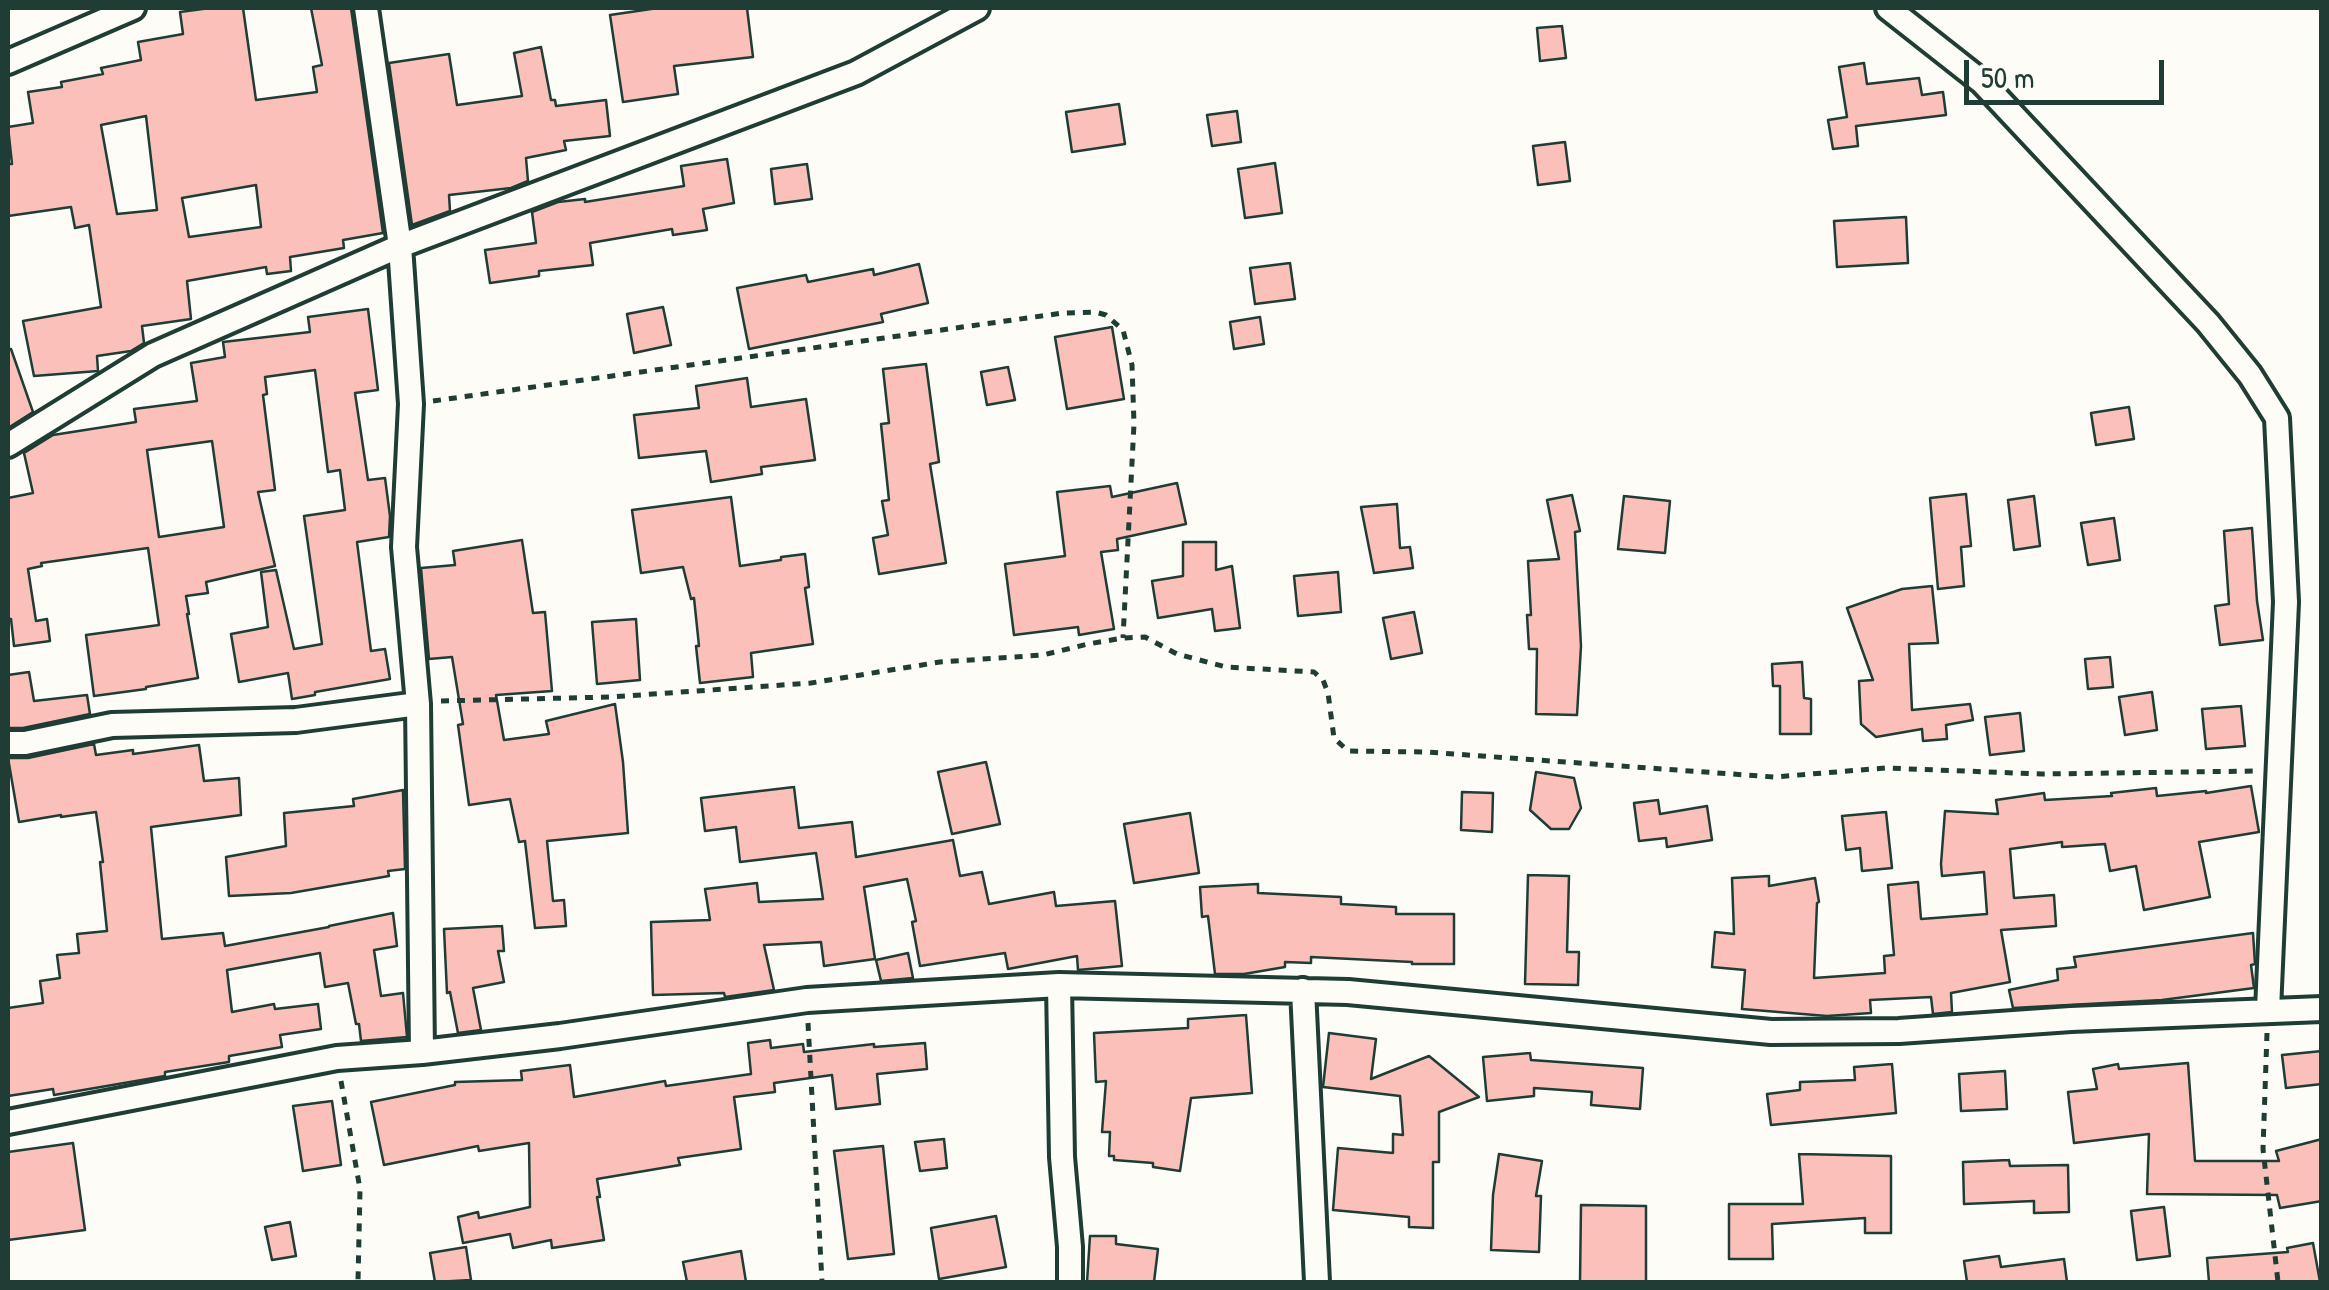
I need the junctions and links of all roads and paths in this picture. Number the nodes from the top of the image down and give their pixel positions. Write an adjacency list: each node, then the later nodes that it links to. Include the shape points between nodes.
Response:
1 (133, 8): 5 (street)
2 (366, 8): 6 (street)
3 (977, 8): 6 (street, via 856,72)
4 (1888, 8): 12 (street, via 1982,82 2208,323 2276,418 2286,602)
5 (8, 62)
6 (400, 246): 7 (street); 8 (street, via 153,355)
7 (410, 404): 9 (path, via 1063,313 1106,314 1124,330 1132,365); 10 (street, via 404,547)
8 (8, 444)
9 (1123, 638): 10 (path, via 1043,655 811,682); 12 (path, via 1145,638 1226,666 1314,672 1328,694 1334,738 1348,751 1774,777 1885,768 2042,774)
10 (418, 704): 11 (street, via 296,720 112,725); 18 (street)
11 (8, 742)
12 (2279, 770): 17 (street)
13 (1060, 985): 14 (street); 15 (street); 23 (street)
14 (1302, 990): 17 (street, via 1771,1032); 24 (street)
15 (807, 1000): 18 (street); 22 (path)
16 (2322, 1009): 17 (street)
17 (2268, 1010): 25 (path, via 2263,1150)
18 (422, 1052): 19 (street)
19 (337, 1058): 20 (street); 21 (path, via 360,1190)
20 (8, 1122)
21 (358, 1282)
22 (822, 1282)
23 (1070, 1282)
24 (1316, 1282)
25 (2278, 1282)

